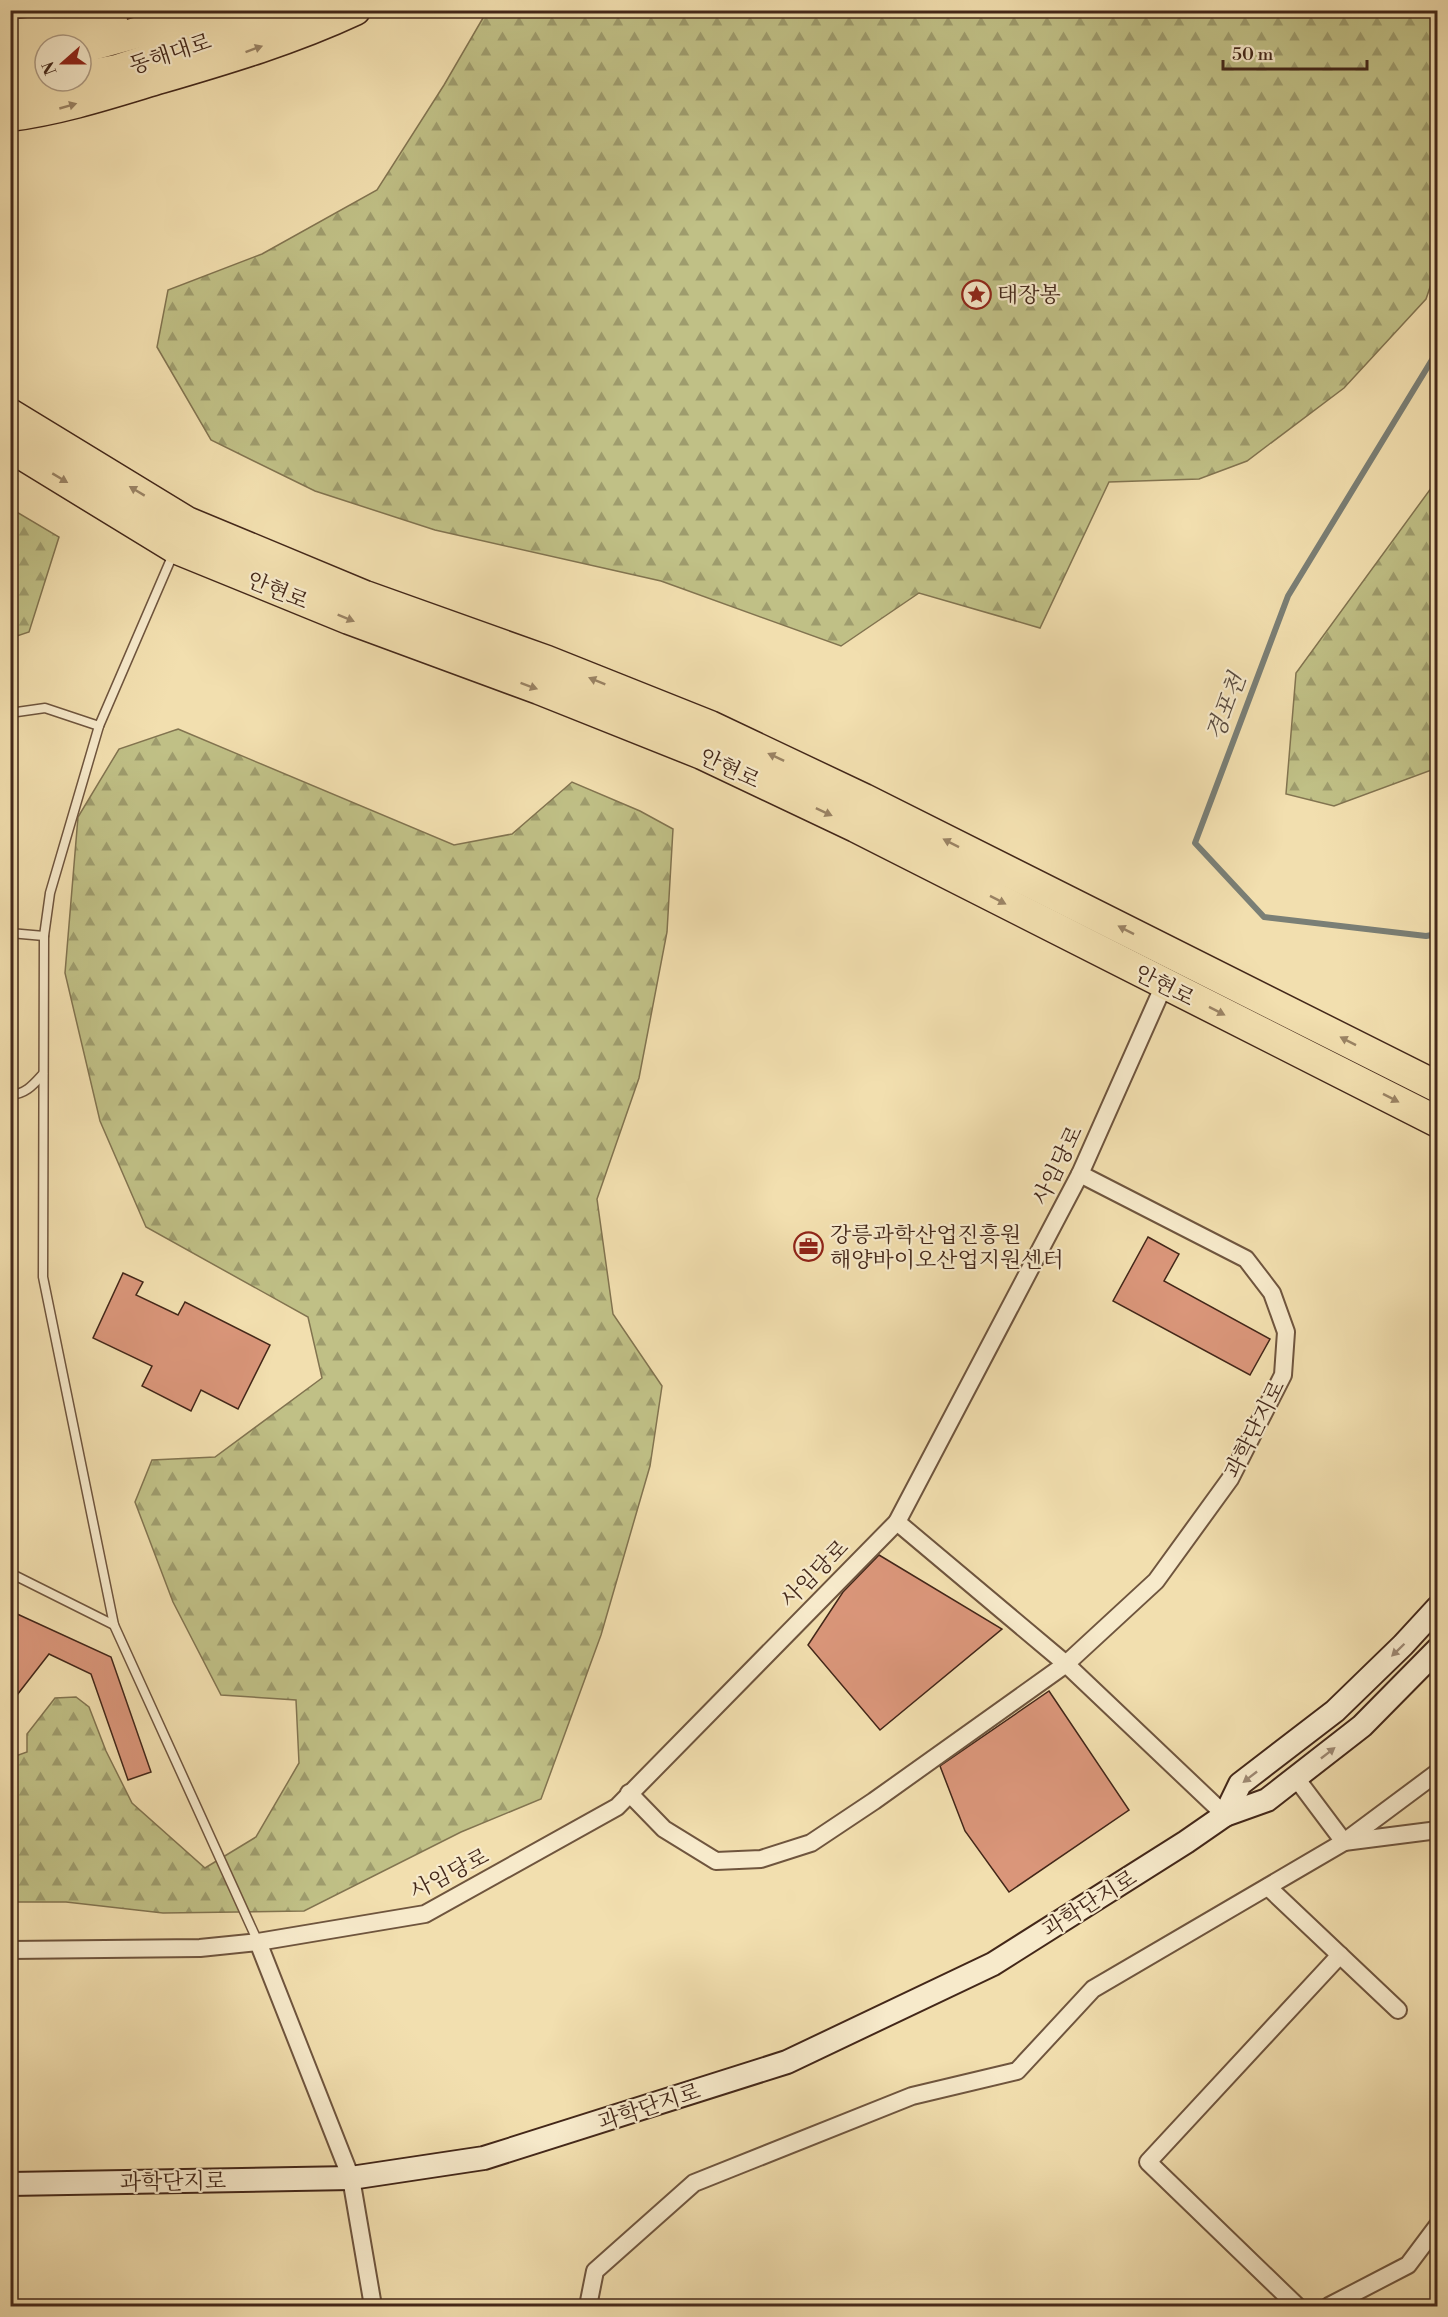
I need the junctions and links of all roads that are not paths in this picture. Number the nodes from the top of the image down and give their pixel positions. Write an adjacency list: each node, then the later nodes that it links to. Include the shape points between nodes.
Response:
1 (146, 10): 5 (highway, via 96,26)
2 (220, 10): 6 (highway, 동해대로)
3 (292, 10): 9 (highway, 동해대로, via 248,28)
4 (355, 10): 12 (highway, one-way to 4, via 53,110 226,59)
5 (10, 35)
6 (93, 45)
7 (33, 57): 8 (highway)
8 (10, 62)
9 (93, 75)
10 (33, 85): 11 (highway)
11 (10, 89)
12 (10, 116)
13 (10, 414): 15 (highway, 안현로, one-way to 13)
14 (10, 447): 15 (highway, 안현로, one-way to 15)
15 (181, 535): 17 (lane); 20 (highway, 안현로, one-way to 15, via 710,726 548,661); 21 (highway, 안현로, one-way to 21, via 349,619 702,754 856,827)
16 (10, 713): 17 (lane, via 45,708)
17 (99, 726): 19 (lane, via 50,893)
18 (10, 933): 19 (lane)
19 (44, 936): 22 (lane)
20 (1178, 956): 21 (highway); 23 (highway, 안현로, one-way to 20)
21 (1164, 985): 25 (highway, 안현로, one-way to 25); 26 (street, 사임당로)
22 (44, 1074): 24 (lane, via 30,1089); 30 (lane, via 43,1277)
23 (1437, 1087)
24 (10, 1095)
25 (1437, 1122)
26 (1080, 1173): 27 (street, 사임당로); 32 (street, 과학단지로, via 1246,1259 1272,1293 1286,1332 1283,1375 1230,1479 1156,1581)
27 (897, 1522): 32 (street); 35 (street, 사임당로)
28 (10, 1573): 30 (lane)
29 (1437, 1607): 36 (street, 과학단지로, one-way to 36, via 1335,1711 1240,1784)
30 (114, 1625): 40 (lane)
31 (1437, 1649): 34 (street, 과학단지로, one-way to 31, via 1362,1726)
32 (1066, 1664): 35 (street, 과학단지로, via 811,1843 761,1859 716,1861 664,1829); 36 (street)
33 (1437, 1772): 38 (street)
34 (1296, 1778): 36 (street, 과학단지로, via 1268,1800); 38 (street)
35 (629, 1792): 40 (street, 사임당로, via 617,1807 425,1914)
36 (1224, 1815): 44 (street, 과학단지로, via 993,1964 787,2062 484,2158)
37 (1437, 1830): 38 (street)
38 (1344, 1842): 39 (street)
39 (1268, 1887): 42 (street); 48 (street, via 1093,1989 1017,2071 912,2096 694,2183 595,2271)
40 (258, 1942): 41 (street, via 200,1948); 44 (street)
41 (10, 1950)
42 (1340, 1955): 43 (street); 49 (street, via 1148,2162)
43 (1398, 2010)
44 (351, 2178): 45 (street, 과학단지로); 47 (street)
45 (10, 2184)
46 (1437, 2225): 50 (street, via 1408,2265)
47 (373, 2307)
48 (588, 2307)
49 (1297, 2307)
50 (1329, 2307)

